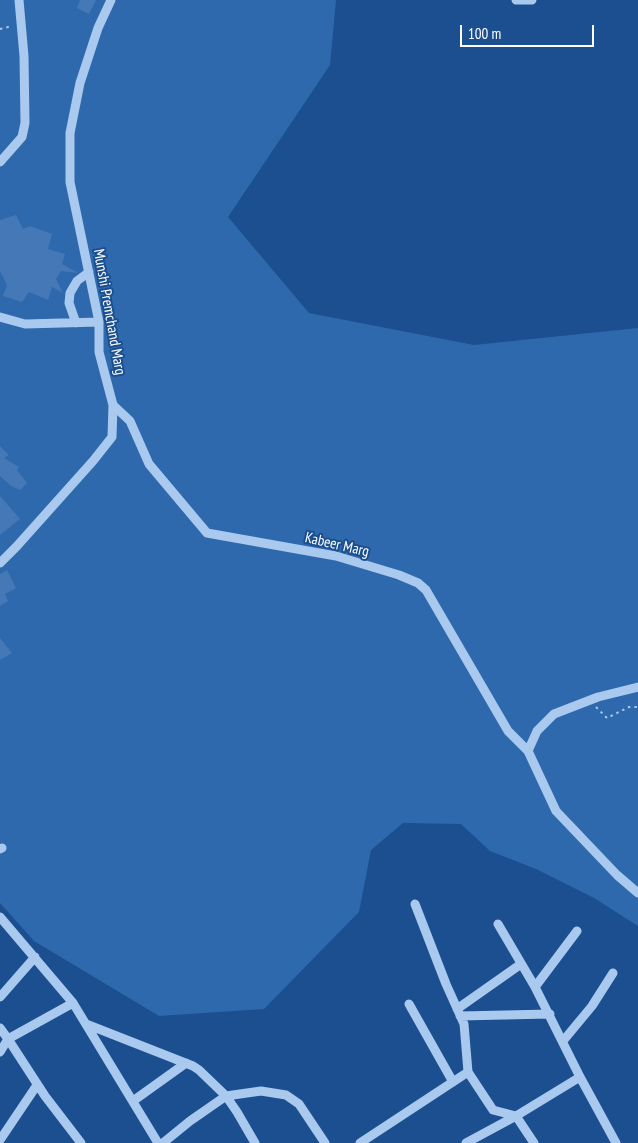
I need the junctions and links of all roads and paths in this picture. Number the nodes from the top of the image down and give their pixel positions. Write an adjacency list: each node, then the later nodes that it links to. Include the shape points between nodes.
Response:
1 (18, 0): 5 (street)
2 (111, 0): 8 (street, Munshi Premchand Marg, via 80,83 70,133 70,182)
3 (516, 0): 4 (street)
4 (532, 0)
5 (21, 24): 6 (path); 7 (street, via 25,123 22,137)
6 (0, 28)
7 (0, 162)
8 (89, 272): 10 (street, Munshi Premchand Marg); 11 (street, via 77,281 70,293 69,303)
9 (0, 317): 11 (street, via 25,324)
10 (99, 322): 11 (street); 12 (street, Munshi Premchand Marg, via 99,352)
11 (76, 323)
12 (113, 406): 13 (street, Munshi Premchand Marg, via 112,437); 17 (street, Kabeer Marg, via 130,421 149,464 207,533 336,556 399,575 426,590 508,731)
13 (0, 562)
14 (638, 686): 15 (street)
15 (590, 700): 16 (path, via 607,718 629,707); 17 (street, via 554,714 537,731)
16 (638, 707)
17 (528, 751): 18 (street, Kabeer Marg, via 556,811)
18 (638, 893)
19 (415, 904): 30 (street)
20 (0, 917): 23 (street)
21 (498, 924): 24 (street)
22 (577, 931): 26 (street)
23 (35, 958): 27 (street); 28 (street)
24 (521, 964): 26 (street); 30 (street)
25 (613, 973): 35 (street, via 592,1006)
26 (536, 987): 31 (street)
27 (1, 995)
28 (73, 1003): 32 (street); 34 (street)
29 (409, 1004): 40 (street)
30 (458, 1012): 31 (street); 38 (street, via 464,1024)
31 (550, 1014): 35 (street)
32 (86, 1024): 37 (street); 43 (street)
33 (0, 1028): 34 (street)
34 (8, 1039): 36 (street); 41 (street)
35 (563, 1041): 39 (street)
36 (0, 1052)
37 (186, 1063): 42 (street, via 200,1070); 43 (street)
38 (468, 1072): 40 (street); 44 (street, via 493,1110)
39 (580, 1077): 44 (street); 54 (street)
40 (453, 1082): 51 (street)
41 (37, 1085): 45 (street); 46 (street)
42 (226, 1096): 48 (street); 49 (street); 50 (street, via 261,1091 286,1095 299,1104)
43 (134, 1101): 47 (street)
44 (516, 1116): 52 (street); 53 (street)
45 (0, 1140)
46 (81, 1143)
47 (158, 1143)
48 (163, 1143)
49 (255, 1143)
50 (325, 1143)
51 (360, 1143)
52 (466, 1143)
53 (534, 1143)
54 (616, 1143)

